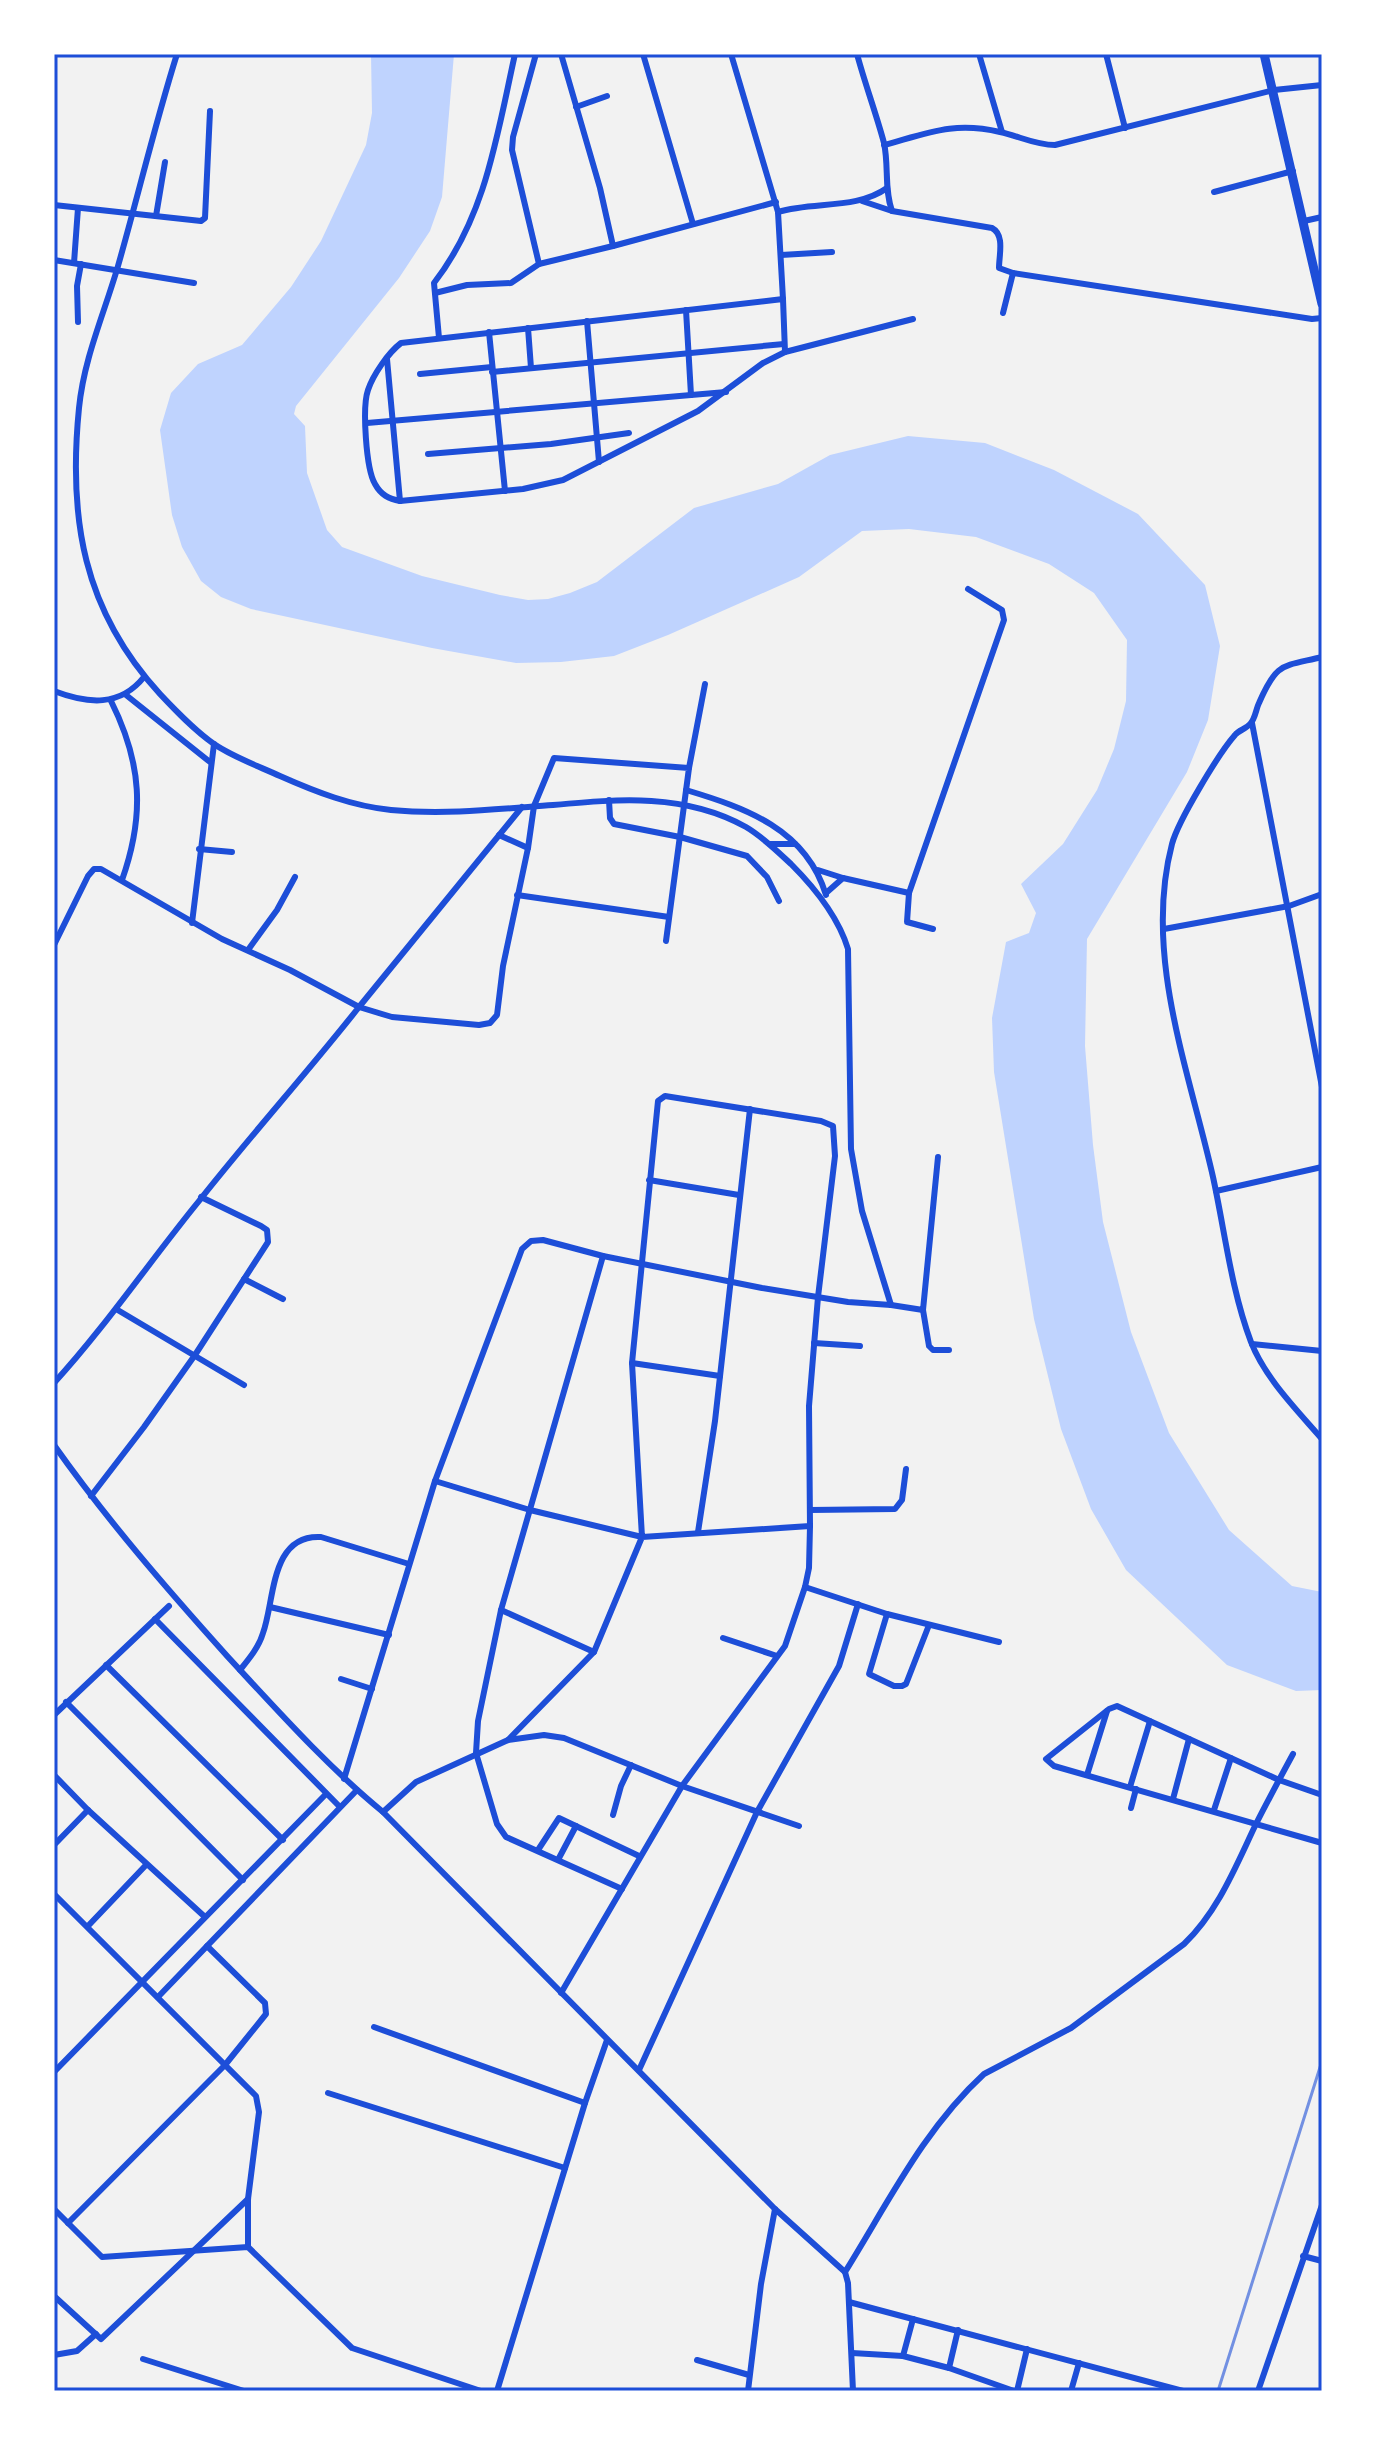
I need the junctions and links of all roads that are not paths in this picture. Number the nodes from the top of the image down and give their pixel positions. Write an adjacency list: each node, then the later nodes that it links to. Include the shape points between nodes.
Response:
1 (177, 54): 29 (street)
2 (515, 54): 43 (street, via 475,214 434,283)
3 (536, 54): 39 (street, via 512,150)
4 (561, 54): 14 (street)
5 (643, 54): 33 (street)
6 (731, 54): 24 (street)
7 (857, 54): 18 (street)
8 (979, 54): 17 (street)
9 (1106, 54): 16 (street)
10 (1264, 54): 12 (main road)
11 (1322, 85): 12 (street)
12 (1274, 90): 16 (street); 20 (main road)
13 (607, 96): 14 (street)
14 (576, 107): 34 (street)
15 (210, 111): 30 (street, via 205,218)
16 (1125, 128): 17 (street, via 1055,145)
17 (1002, 132): 18 (street, via 958,126)
18 (884, 145): 21 (street)
19 (165, 162): 30 (street)
20 (1293, 171): 22 (street); 32 (main road)
21 (887, 188): 23 (street); 27 (street)
22 (1214, 192)
23 (862, 201): 27 (street); 28 (street)
24 (776, 202): 28 (street); 33 (street)
25 (54, 205): 26 (street)
26 (78, 208): 29 (street); 38 (street)
27 (892, 211): 41 (street, via 997,230 999,268)
28 (778, 212): 36 (street)
29 (132, 214): 30 (street); 40 (street)
30 (156, 216)
31 (1322, 217): 32 (street)
32 (1304, 221): 45 (main road)
33 (693, 224): 34 (street)
34 (613, 246): 39 (street)
35 (832, 252): 36 (street)
36 (781, 255): 44 (street)
37 (54, 260): 38 (street)
38 (78, 264): 40 (street); 51 (street)
39 (539, 264): 43 (street, via 511,283)
40 (117, 271): 42 (street); 77 (street, via 90,346 79,404 75,499 87,569 101,606)
41 (1013, 273): 47 (street); 48 (street)
42 (194, 283)
43 (435, 293): 54 (street)
44 (783, 299): 46 (street); 55 (street)
45 (1322, 304)
46 (686, 310): 50 (street); 56 (street)
47 (1003, 313)
48 (1322, 318)
49 (913, 319): 55 (street)
50 (587, 321): 52 (street); 58 (street)
51 (78, 322)
52 (528, 328): 53 (street); 59 (street)
53 (489, 332): 54 (street); 60 (street)
54 (439, 338): 57 (street, via 401,343)
55 (784, 348): 56 (street); 62 (street)
56 (688, 353): 58 (street); 63 (street)
57 (387, 359): 66 (street); 67 (street, via 368,391)
58 (591, 363): 59 (street); 64 (street)
59 (531, 368): 60 (street)
60 (492, 369): 61 (street); 65 (street)
61 (420, 374)
62 (728, 392): 63 (street); 72 (street)
63 (691, 395): 64 (street)
64 (594, 403): 65 (street); 69 (street)
65 (497, 412): 66 (street); 70 (street)
66 (393, 421): 67 (street); 74 (street)
67 (367, 423): 74 (street, via 372,478 382,494)
68 (629, 433): 69 (street)
69 (597, 439): 70 (street); 72 (street)
70 (502, 449): 71 (street); 73 (street)
71 (428, 454)
72 (599, 462): 73 (street, via 563,480)
73 (505, 491): 74 (street)
74 (400, 501)
75 (968, 589): 103 (street, via 1002,610 1004,620)
76 (1322, 657): 82 (street, via 1275,671)
77 (144, 677): 80 (street); 83 (street)
78 (705, 684): 85 (street)
79 (54, 691): 81 (street)
80 (126, 695): 81 (street); 84 (street)
81 (111, 701): 101 (street, via 132,750 138,802)
82 (1252, 723): 108 (street); 112 (street, via 1234,737 1175,834 1163,896)
83 (214, 744): 84 (street); 90 (street, via 322,794 372,807 444,812)
84 (210, 762): 96 (street)
85 (689, 768): 86 (street); 89 (street, via 554,758)
86 (686, 790): 88 (street); 94 (street, via 750,812 778,827)
87 (609, 800): 88 (street); 89 (street); 92 (street, via 614,824)
88 (685, 805): 92 (street); 93 (street, via 743,825)
89 (534, 806): 90 (street); 95 (street)
90 (522, 807): 91 (street)
91 (499, 835): 95 (street); 116 (street)
92 (680, 837): 106 (street, via 747,856 767,877); 109 (street)
93 (770, 844): 94 (street); 107 (street)
94 (795, 844): 98 (street)
95 (528, 848): 105 (street)
96 (199, 849): 97 (street); 110 (street)
97 (232, 852)
98 (818, 870): 100 (street); 102 (street)
99 (295, 877): 115 (street)
100 (843, 878): 102 (street); 103 (street)
101 (122, 880): 110 (street); 114 (street, via 104,870 92,871)
102 (826, 893): 107 (street)
103 (909, 893): 111 (street, via 907,922)
104 (1322, 894): 108 (street)
105 (517, 895): 109 (street); 116 (street, via 497,1015 490,1023 404,1019)
106 (779, 901)
107 (824, 902): 119 (street, via 848,949)
108 (1289, 906): 112 (street); 117 (street)
109 (669, 917): 113 (street)
110 (192, 923): 115 (street)
111 (933, 929)
112 (1164, 929): 124 (street, via 1176,1029)
113 (666, 941)
114 (54, 945)
115 (248, 950): 116 (street)
116 (359, 1007): 126 (street)
117 (1322, 1087)
118 (750, 1109): 120 (street, via 831,1124); 123 (street, via 659,1098); 125 (street)
119 (851, 1149): 120 (street); 133 (street, via 862,1211)
120 (835, 1156): 131 (street)
121 (938, 1157): 135 (street)
122 (1322, 1167): 124 (street)
123 (649, 1180): 125 (street); 128 (street)
124 (1216, 1191): 137 (street)
125 (739, 1195): 130 (street)
126 (201, 1197): 129 (street, via 267,1230 266,1246); 134 (street)
127 (603, 1256): 128 (street); 149 (street, via 543,1240 522,1249); 151 (street)
128 (641, 1263): 130 (street); 142 (street)
129 (244, 1279): 132 (street); 141 (street)
130 (729, 1281): 131 (street); 143 (street)
131 (818, 1297): 133 (street); 136 (street)
132 (283, 1299)
133 (891, 1305): 135 (street)
134 (116, 1309): 141 (street); 144 (street)
135 (923, 1310): 139 (street, via 929,1346)
136 (814, 1343): 138 (street); 152 (street)
137 (1252, 1344): 140 (street); 146 (street, via 1269,1375)
138 (860, 1346)
139 (949, 1350)
140 (1322, 1351)
141 (195, 1355): 145 (street); 150 (street)
142 (632, 1363): 143 (street); 155 (street)
143 (720, 1376): 154 (street)
144 (54, 1383)
145 (244, 1385)
146 (1322, 1439)
147 (54, 1445): 150 (street)
148 (906, 1469): 152 (street, via 902,1500 895,1509)
149 (435, 1481): 151 (street); 156 (street)
150 (91, 1496): 171 (street)
151 (530, 1510): 155 (street); 161 (street)
152 (810, 1510): 153 (street)
153 (810, 1526): 154 (street); 157 (street)
154 (698, 1532): 155 (street)
155 (642, 1537): 168 (street)
156 (409, 1564): 160 (street, via 321,1537 307,1538 284,1555); 165 (street)
157 (805, 1587): 158 (street); 169 (street)
158 (858, 1604): 162 (street); 199 (street, via 839,1666)
159 (169, 1606): 163 (street)
160 (270, 1607): 165 (street); 171 (street, via 263,1635)
161 (501, 1610): 168 (street); 180 (street)
162 (887, 1614): 164 (street); 164 (street, via 869,1674 894,1686 906,1684)
163 (155, 1619): 170 (street); 191 (street)
164 (929, 1625): 167 (street)
165 (389, 1635): 173 (street)
166 (723, 1638): 169 (street)
167 (999, 1642)
168 (594, 1652): 179 (street)
169 (777, 1656): 188 (street)
170 (106, 1665): 174 (street); 204 (street)
171 (240, 1670): 186 (street)
172 (341, 1679): 173 (street)
173 (372, 1689): 186 (street)
174 (66, 1702): 176 (street); 211 (street)
175 (1107, 1711): 177 (street, via 1121,1707); 185 (street); 185 (street, via 1046,1759)
176 (54, 1715)
177 (1150, 1721): 178 (street); 189 (street)
178 (1189, 1739): 182 (street); 193 (street)
179 (508, 1740): 180 (street); 183 (street, via 553,1736)
180 (476, 1753): 198 (street, via 416,1782); 207 (street, via 501,1831)
181 (1293, 1754): 187 (street)
182 (1231, 1758): 187 (street); 197 (street)
183 (631, 1765): 188 (street); 200 (street)
184 (54, 1775): 196 (street)
185 (1087, 1775): 189 (street)
186 (344, 1779): 190 (street)
187 (1279, 1780): 192 (street); 201 (street)
188 (682, 1786): 199 (street); 208 (street)
189 (1133, 1788): 193 (street); 195 (street)
190 (357, 1790): 194 (street); 198 (street)
191 (326, 1794): 194 (street); 204 (street)
192 (1322, 1795)
193 (1173, 1799): 197 (street)
194 (339, 1806): 216 (street)
195 (1131, 1808)
196 (88, 1810): 206 (street); 210 (street)
197 (1214, 1810): 201 (street)
198 (383, 1812): 218 (street)
199 (757, 1812): 203 (street); 223 (street)
200 (613, 1815)
201 (1257, 1822): 205 (street); 237 (street, via 1214,1907 1184,1944 1071,2028 984,2074 956,2101 927,2137)
202 (576, 1826): 207 (street, via 558,1818); 208 (street); 209 (street)
203 (799, 1826)
204 (283, 1840): 211 (street)
205 (1322, 1843)
206 (54, 1845)
207 (538, 1850): 209 (street)
208 (639, 1856): 212 (street)
209 (559, 1858): 212 (street)
210 (146, 1865): 214 (street); 215 (street)
211 (243, 1880): 214 (street)
212 (622, 1889): 218 (street)
213 (54, 1894): 215 (street)
214 (205, 1917): 217 (street)
215 (88, 1926): 217 (street)
216 (207, 1946): 219 (street); 222 (street, via 267,2011)
217 (143, 1982): 219 (street); 224 (street)
218 (561, 1993): 221 (street)
219 (158, 1997): 222 (street)
220 (374, 2027): 226 (street)
221 (607, 2040): 223 (street); 226 (street)
222 (225, 2065): 228 (street, via 258,2101); 232 (street)
223 (639, 2070): 231 (street)
224 (54, 2072)
225 (328, 2093): 227 (street)
226 (585, 2103): 227 (street)
227 (565, 2168): 254 (street)
228 (248, 2199): 233 (street); 234 (street)
229 (1322, 2206): 235 (street)
230 (54, 2209): 232 (street)
231 (775, 2209): 237 (street); 251 (street)
232 (68, 2223): 234 (street, via 102,2257)
233 (248, 2247): 234 (street); 253 (street, via 352,2348)
234 (195, 2250): 242 (street, via 101,2339)
235 (1303, 2256): 236 (street); 260 (street)
236 (1322, 2261)
237 (845, 2272): 239 (street)
238 (54, 2296): 242 (street)
239 (849, 2302): 240 (street); 244 (street)
240 (913, 2319): 241 (street); 246 (street)
241 (958, 2330): 243 (street); 250 (street)
242 (96, 2334): 245 (street, via 77,2351)
243 (1027, 2349): 249 (street); 257 (street)
244 (852, 2353): 246 (street); 256 (street)
245 (54, 2355)
246 (903, 2356): 250 (street)
247 (143, 2359): 252 (street)
248 (697, 2360): 251 (street)
249 (1079, 2363): 258 (street); 259 (street)
250 (949, 2368): 257 (street)
251 (749, 2375): 255 (street)
252 (244, 2391)
253 (481, 2391)
254 (497, 2391)
255 (748, 2391)
256 (853, 2391)
257 (1015, 2391)
258 (1071, 2391)
259 (1183, 2391)
260 (1258, 2391)

